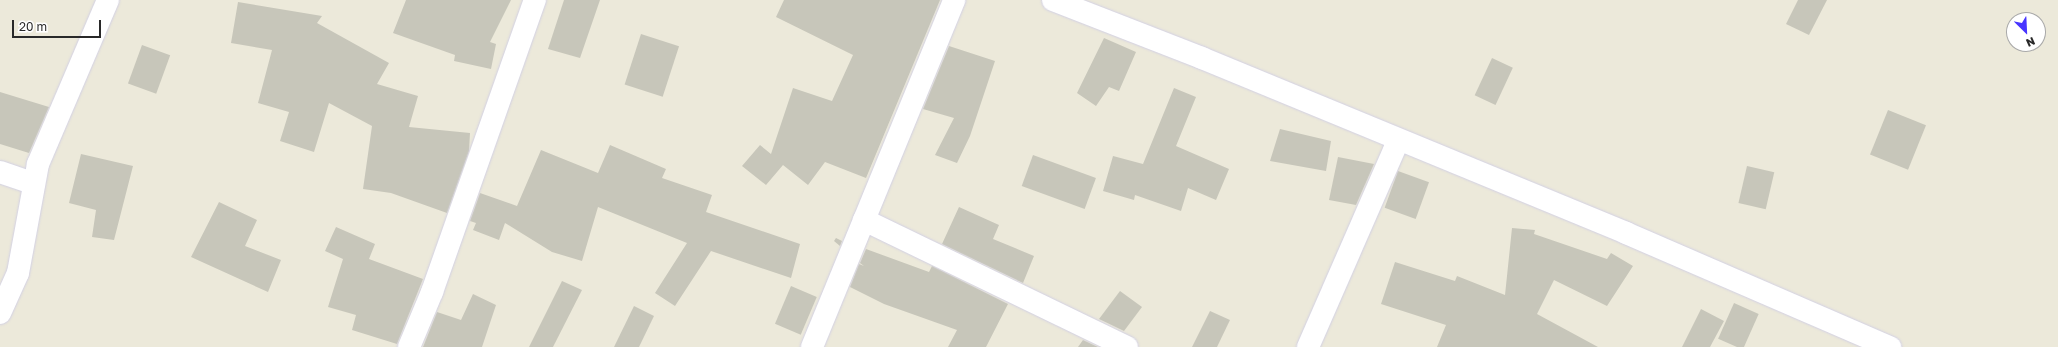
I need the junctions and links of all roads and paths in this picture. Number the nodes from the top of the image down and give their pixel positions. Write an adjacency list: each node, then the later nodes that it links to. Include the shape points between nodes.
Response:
1 (108, 0): 7 (street, via 38,164)
2 (535, 0): 10 (street, via 432,292)
3 (954, 0): 8 (street)
4 (1053, 0): 5 (street, via 1202,58)
5 (1398, 141): 13 (street); 14 (street, via 1626,233)
6 (0, 172): 7 (street)
7 (34, 184): 9 (street, via 18,273)
8 (864, 220): 11 (street); 12 (street)
9 (0, 313)
10 (409, 347)
11 (812, 347)
12 (1127, 347)
13 (1308, 347)
14 (1890, 347)

